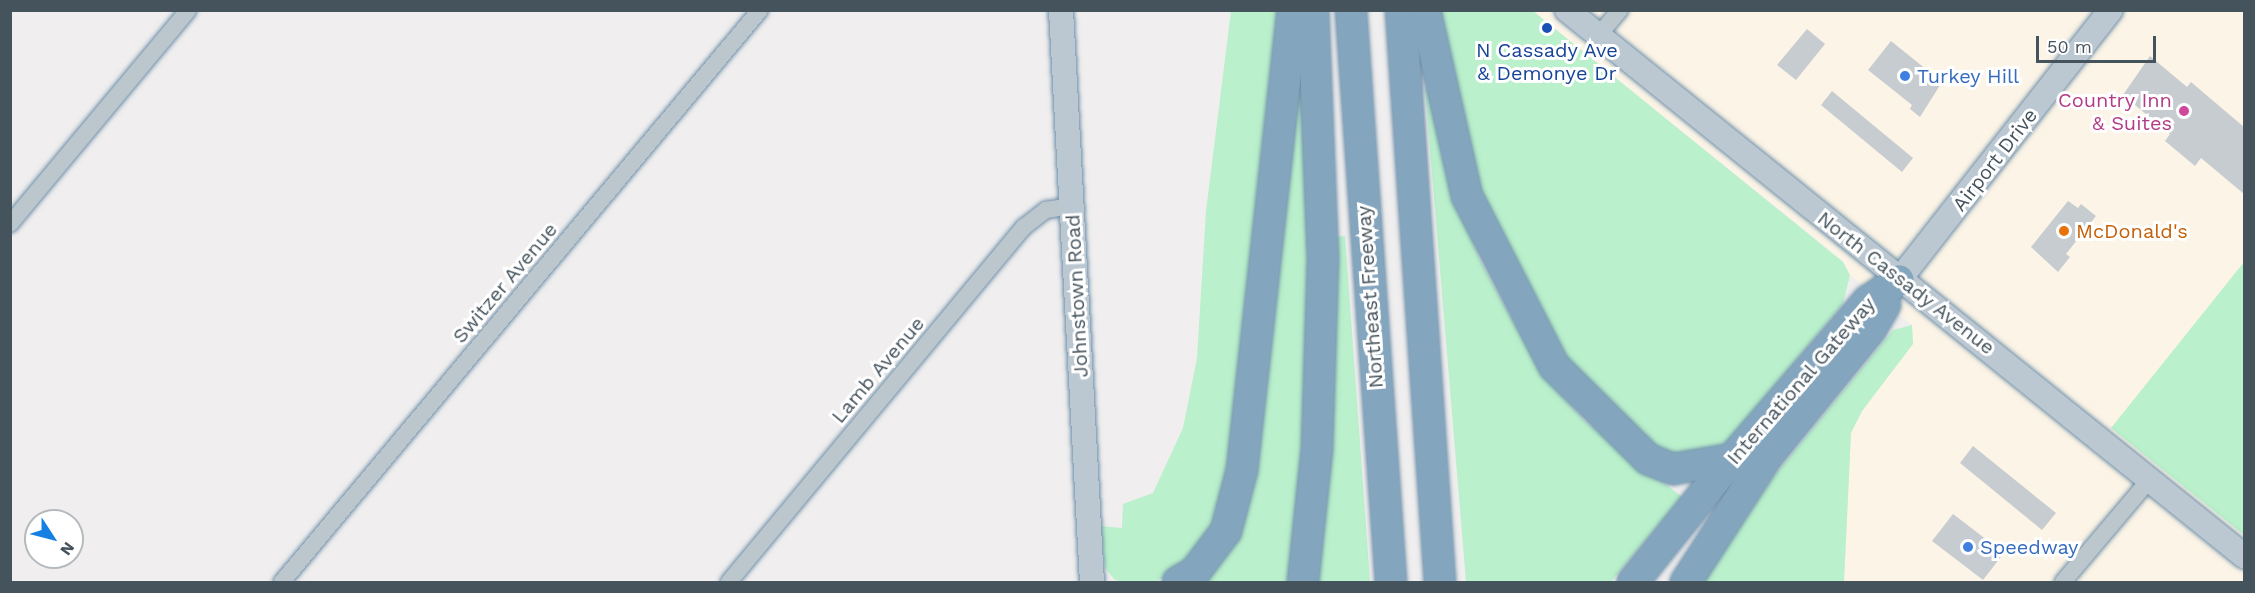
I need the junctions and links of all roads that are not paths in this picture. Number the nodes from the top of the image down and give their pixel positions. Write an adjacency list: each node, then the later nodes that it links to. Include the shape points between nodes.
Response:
1 (188, 10): 14 (street)
2 (760, 10): 19 (street, Switzer Avenue)
3 (1061, 10): 13 (main road, Johnstown Road)
4 (1293, 10): 22 (highway, via 1242,470 1226,531 1195,572)
5 (1313, 10): 23 (highway, via 1321,154 1323,310 1317,449)
6 (1352, 10): 24 (highway, Northeast Freeway)
7 (1401, 10): 25 (highway)
8 (1425, 10): 16 (highway, via 1467,196 1554,366 1648,459 1673,468)
9 (1567, 10): 12 (main road, North Cassady Avenue)
10 (1620, 10): 12 (street)
11 (2111, 10): 15 (main road, Airport Drive)
12 (1598, 36): 15 (main road, North Cassady Avenue)
13 (1072, 206): 20 (street, Lamb Avenue, via 1046,210 1024,227); 21 (main road, Johnstown Road)
14 (10, 224)
15 (1899, 280): 16 (highway, International Gateway, via 1868,301); 17 (main road, North Cassady Avenue); 27 (highway, International Gateway, via 1871,329 1767,457)
16 (1732, 459): 26 (highway, International Gateway)
17 (2150, 478): 18 (main road, North Cassady Avenue); 28 (street)
18 (2244, 556)
19 (282, 582)
20 (729, 582)
21 (1092, 582)
22 (1178, 582)
23 (1303, 582)
24 (1391, 582)
25 (1440, 582)
26 (1633, 582)
27 (1686, 582)
28 (2063, 582)

